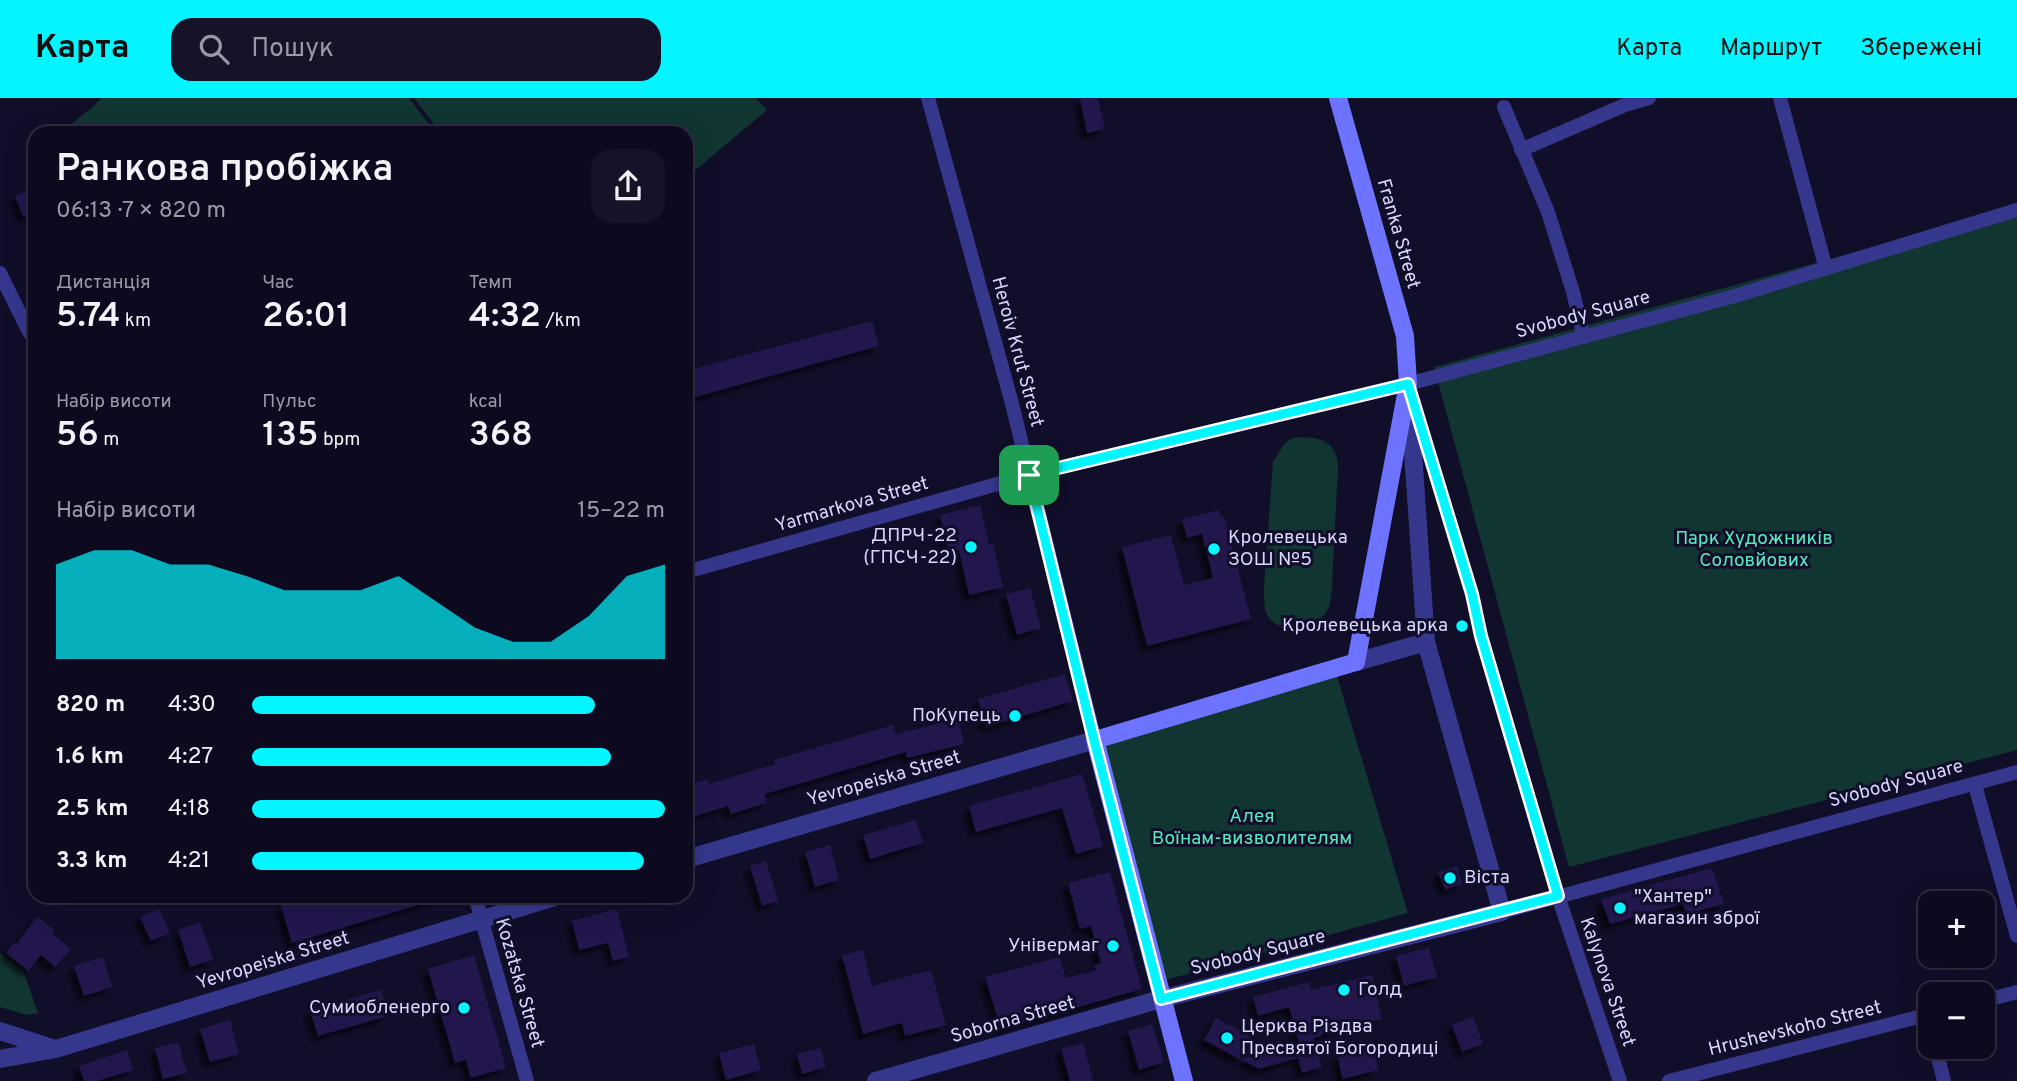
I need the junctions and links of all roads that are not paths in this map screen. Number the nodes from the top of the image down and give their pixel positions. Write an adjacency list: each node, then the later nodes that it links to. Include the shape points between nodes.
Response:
1 (928, 98): 13 (street, Heroiv Krut Street)
2 (1338, 98): 12 (main road, Franka Street, via 1405,335)
3 (1648, 98): 6 (street)
4 (1780, 98): 8 (street)
5 (1504, 107): 6 (street)
6 (1521, 150): 11 (street, via 1548,212)
7 (2017, 210): 8 (street, Svobody Square)
8 (1826, 269): 11 (street, Svobody Square)
9 (0, 273): 10 (street)
10 (28, 330)
11 (1584, 337): 12 (street, Svobody Square)
12 (1408, 384): 13 (street, Svobody Square); 15 (street); 16 (main road, Franka Street); 21 (street)
13 (1029, 475): 14 (street, Yarmarkova Street); 17 (street, Heroiv Krut Street)
14 (693, 570)
15 (1426, 642): 16 (street); 24 (street)
16 (1356, 662): 17 (main road)
17 (1094, 740): 20 (street, Yevropeiska Street); 29 (main road)
18 (2017, 772): 19 (street, Svobody Square)
19 (1975, 785): 21 (street, Svobody Square); 26 (street)
20 (693, 857)
21 (1558, 896): 24 (street, Svobody Square); 38 (street, Kalynova Street)
22 (477, 903): 25 (street, Kozatska Street)
23 (536, 903): 25 (street, Yevropeiska Street)
24 (1502, 912): 29 (street, Svobody Square)
25 (481, 920): 32 (street, Yevropeiska Street); 36 (street, Kozatska Street)
26 (2017, 936)
27 (2017, 992): 28 (street)
28 (1995, 998)
29 (1161, 999): 35 (street, Soborna Street); 37 (main road)
30 (1918, 1017): 39 (street, Hrushevskoho Street)
31 (0, 1031): 32 (street)
32 (56, 1049): 33 (street, Yevropeiska Street)
33 (0, 1059)
34 (1938, 1059): 40 (street)
35 (883, 1080)
36 (527, 1081)
37 (1184, 1081)
38 (1620, 1081)
39 (1669, 1081)
40 (1944, 1081)

